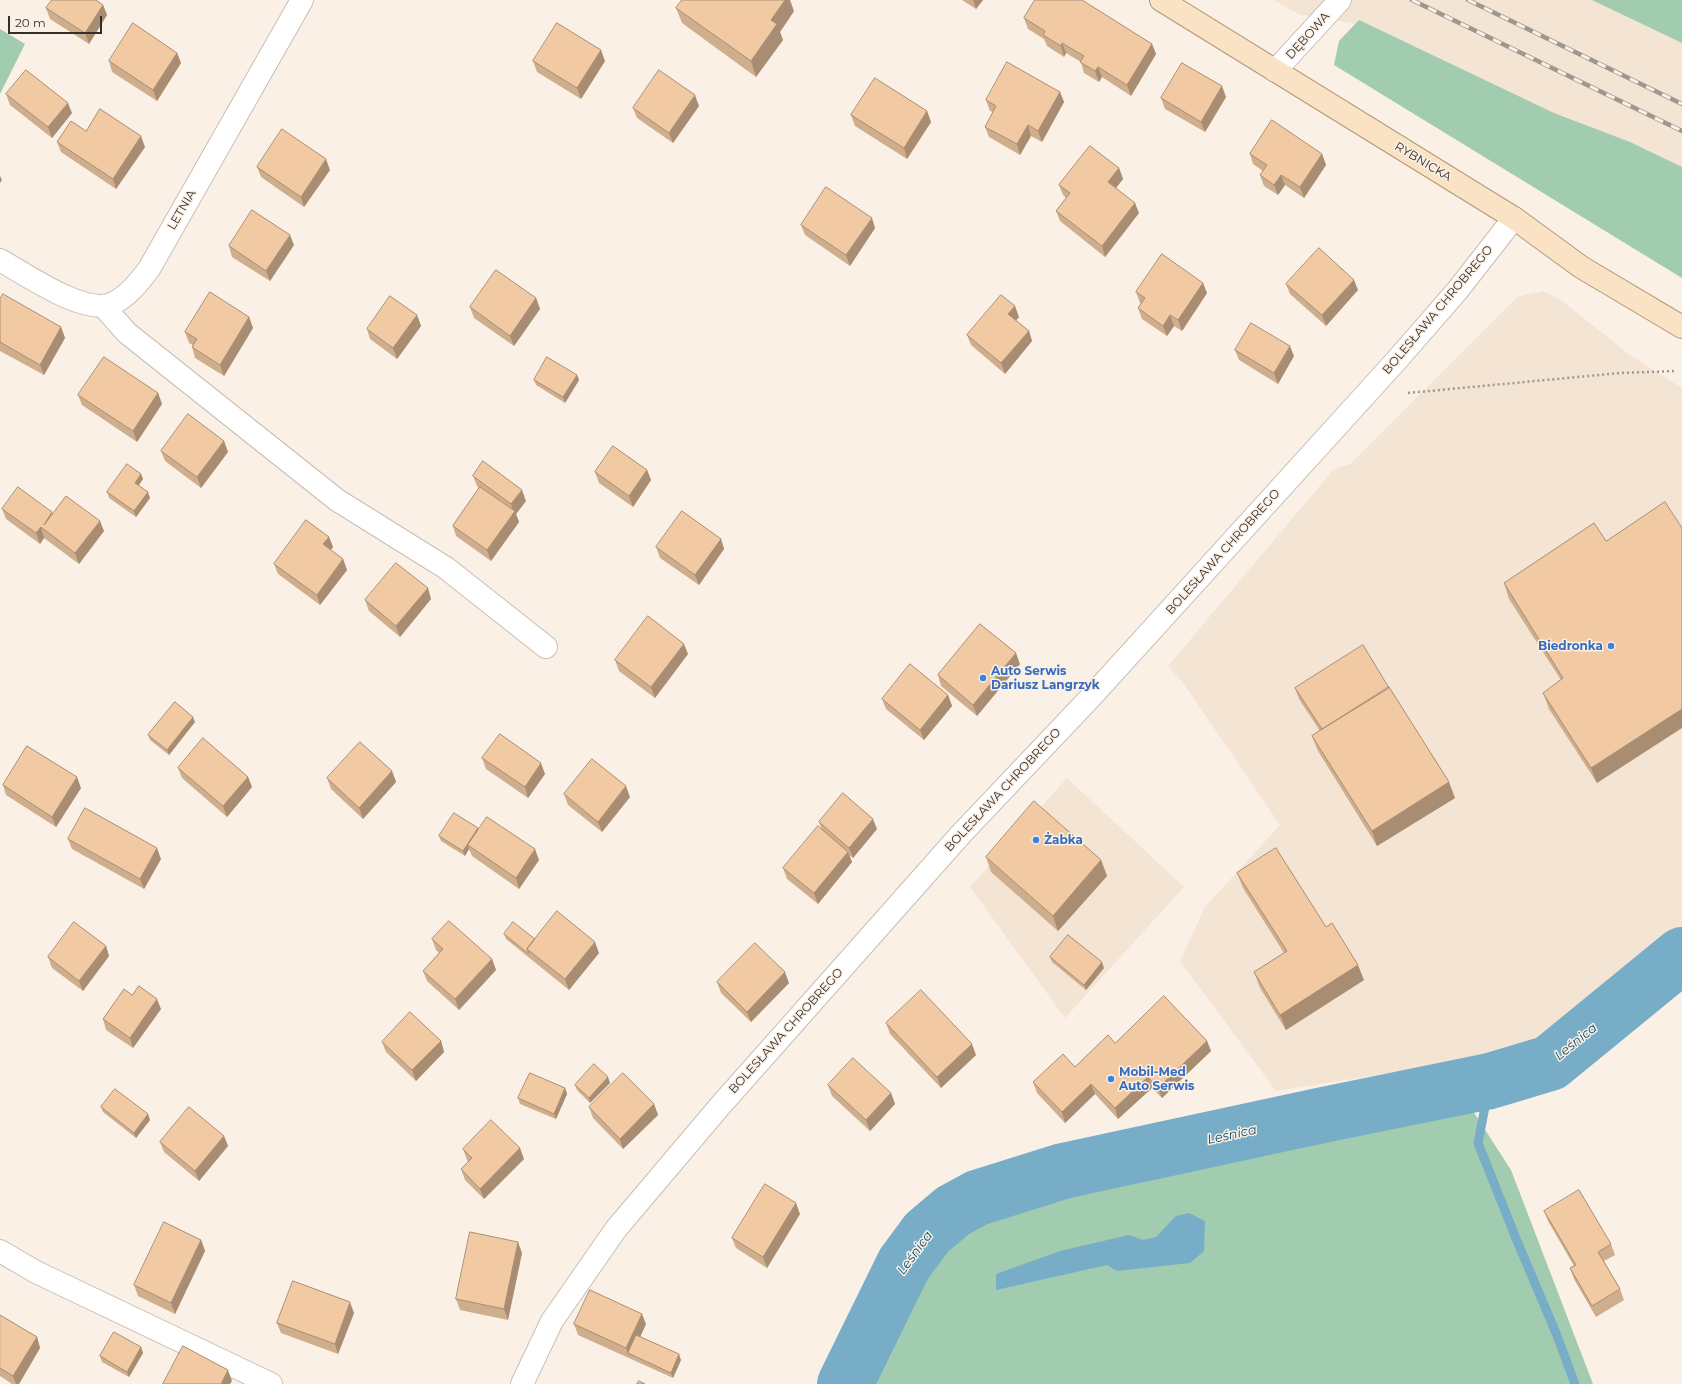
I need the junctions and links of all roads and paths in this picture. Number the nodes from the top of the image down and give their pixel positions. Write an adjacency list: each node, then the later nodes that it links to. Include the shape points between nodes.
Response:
1 (302, 0): 7 (street, LETNIA, via 149,269 121,298)
2 (1161, 0): 4 (main road, RYBNICKA)
3 (1340, 0): 4 (street, DĘBOWA)
4 (1275, 71): 5 (main road, RYBNICKA)
5 (1514, 218): 8 (main road, RYBNICKA, via 1581,267); 14 (street, BOLESŁAWA CHROBREGO, via 1457,291 1396,361 1091,697 962,834 720,1106 616,1229 552,1321)
6 (0, 260): 7 (street, via 71,299)
7 (103, 306): 11 (street, via 127,333 337,500 446,568)
8 (1682, 327)
9 (1677, 371): 10 (path, via 1620,373)
10 (1408, 393)
11 (546, 647)
12 (0, 1251): 13 (street, via 36,1272)
13 (271, 1384)
14 (522, 1384)

